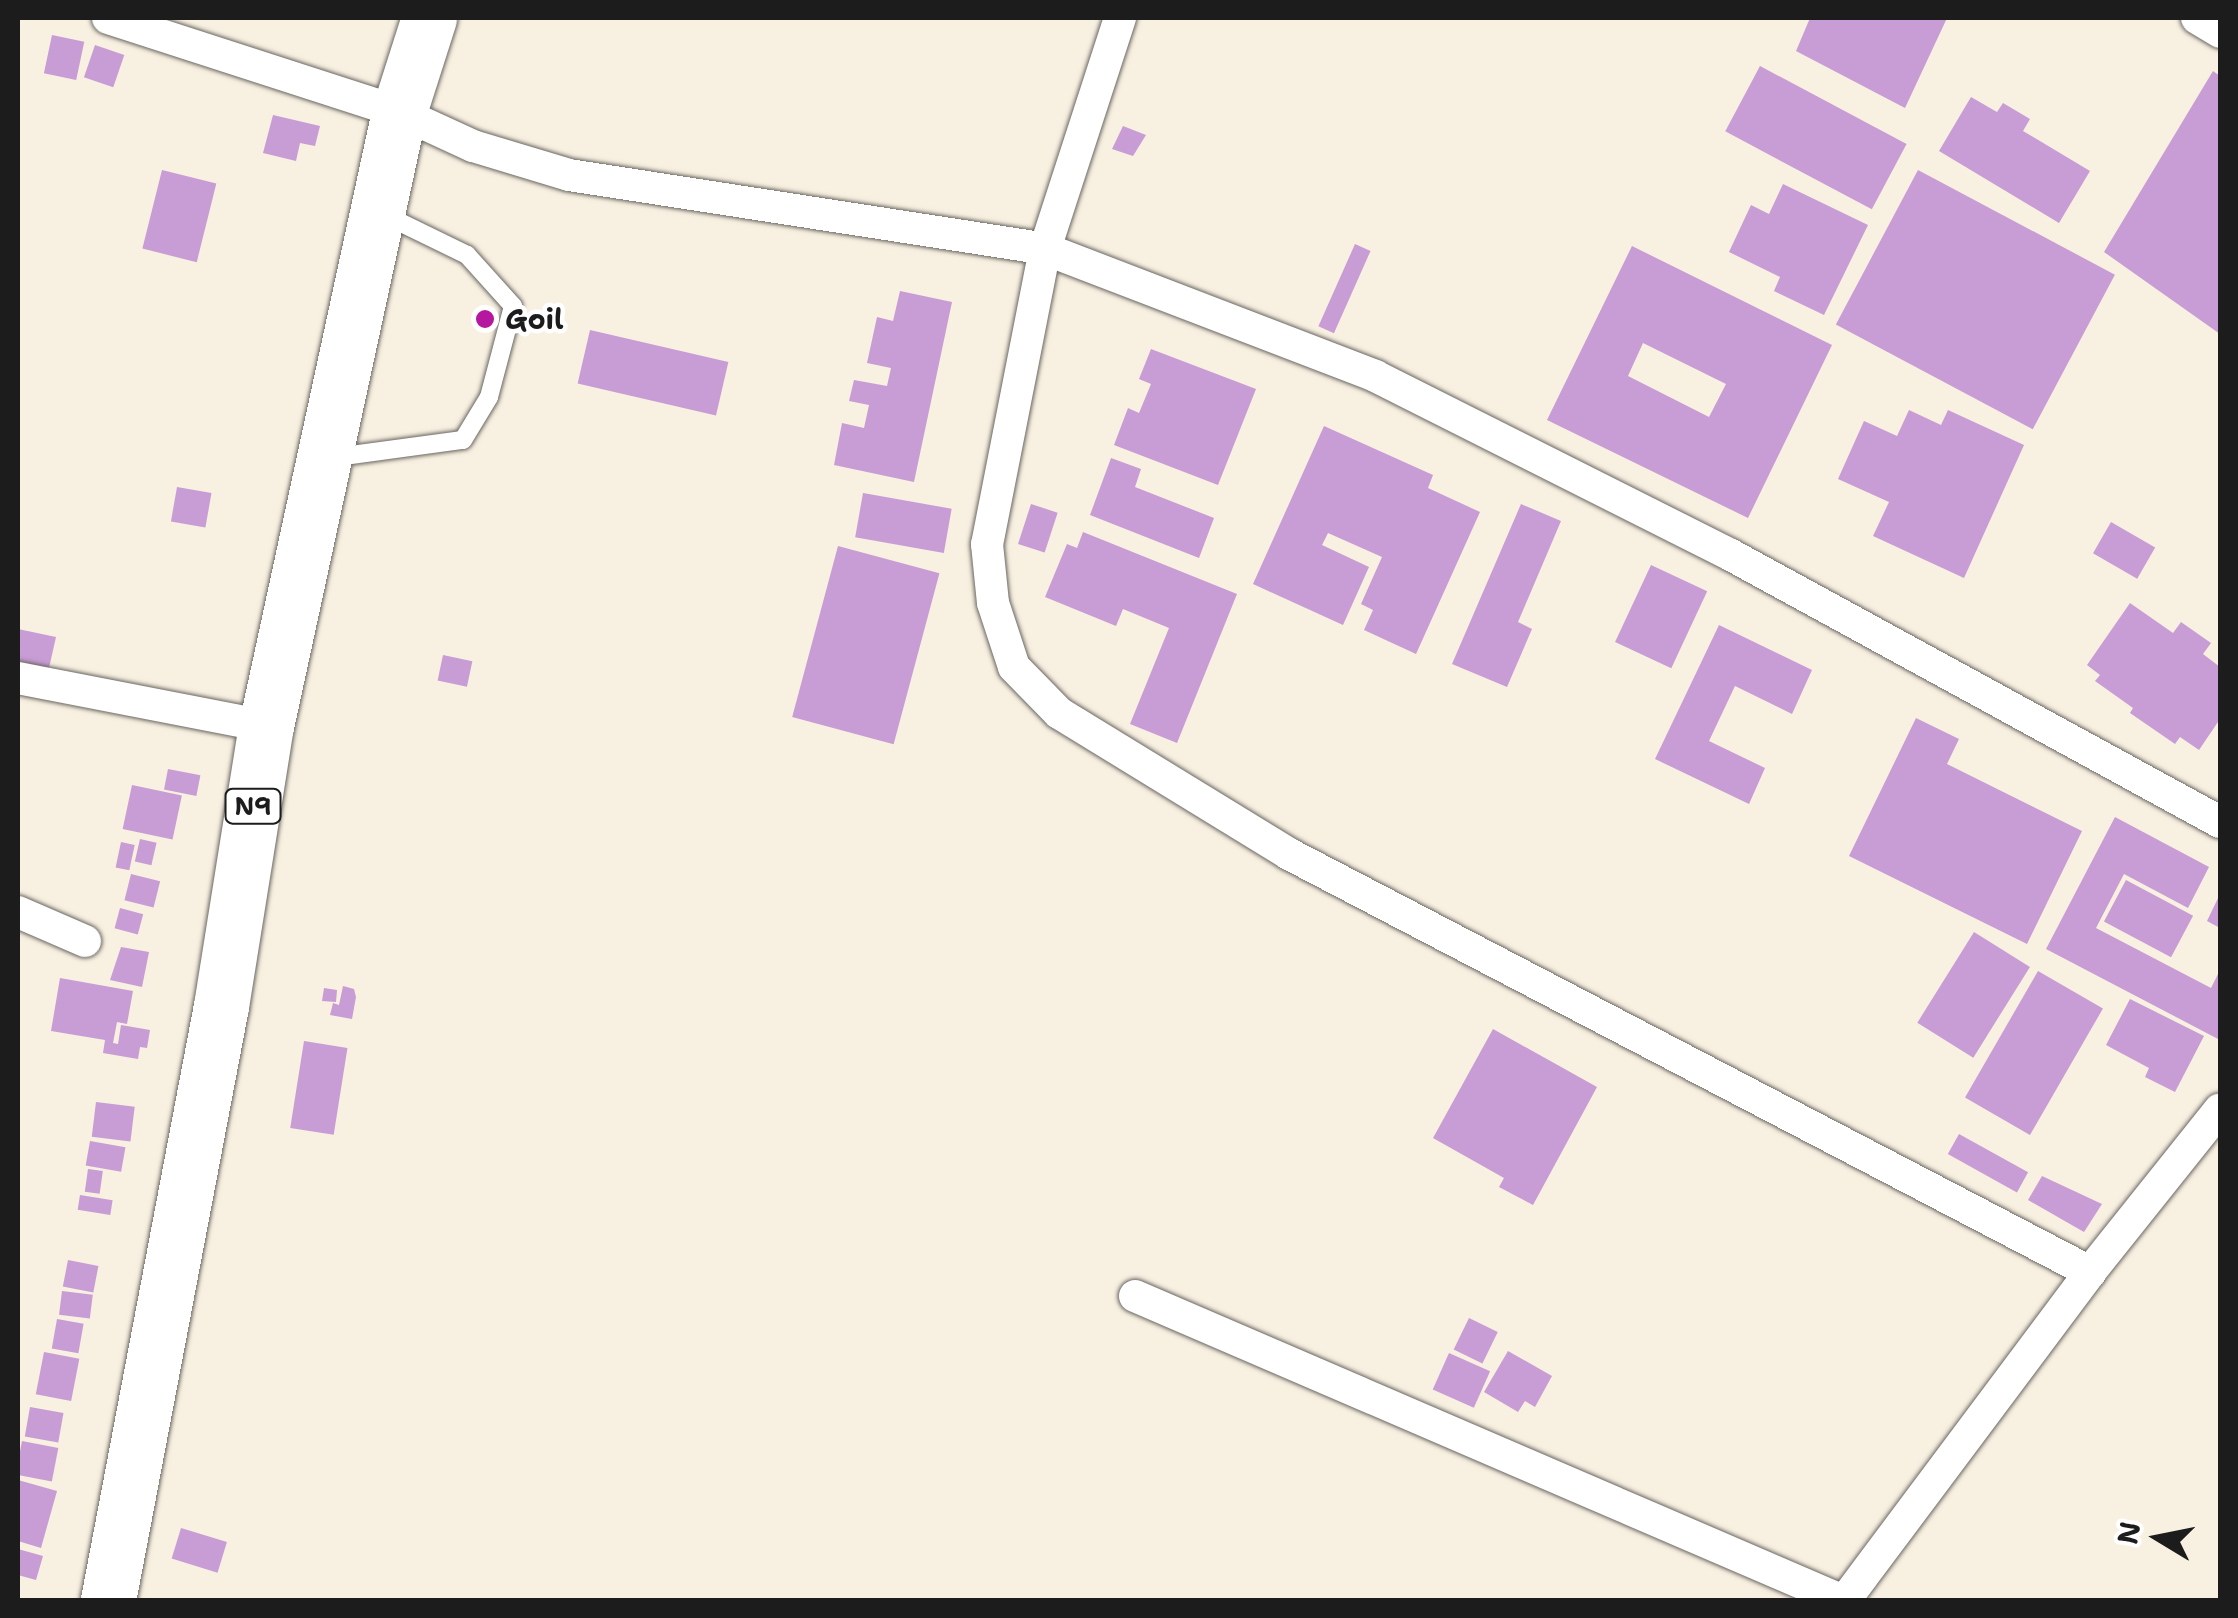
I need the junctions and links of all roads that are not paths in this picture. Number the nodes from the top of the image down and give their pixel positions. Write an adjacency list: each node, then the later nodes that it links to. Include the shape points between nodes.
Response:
1 (108, 18): 6 (street)
2 (429, 18): 6 (highway, N9)
3 (1120, 18): 8 (street)
4 (2198, 18): 5 (street)
5 (2220, 32)
6 (399, 112): 7 (highway, N9); 8 (street, via 473,146 569,175)
7 (378, 211): 9 (highway, N9); 9 (lane, via 466,255 513,306 489,397 462,440)
8 (1045, 249): 12 (street, via 1375,376 1731,555); 16 (street, via 987,544 993,603 1014,666 1059,713 1288,854)
9 (324, 459): 11 (highway, N9)
10 (18, 678): 11 (street)
11 (266, 726): 18 (highway, N9, via 221,1006)
12 (2220, 822)
13 (18, 912): 14 (street)
14 (84, 941)
15 (2220, 1109): 16 (street)
16 (2090, 1272): 19 (street)
17 (1135, 1296): 19 (street)
18 (108, 1600)
19 (1843, 1600)

